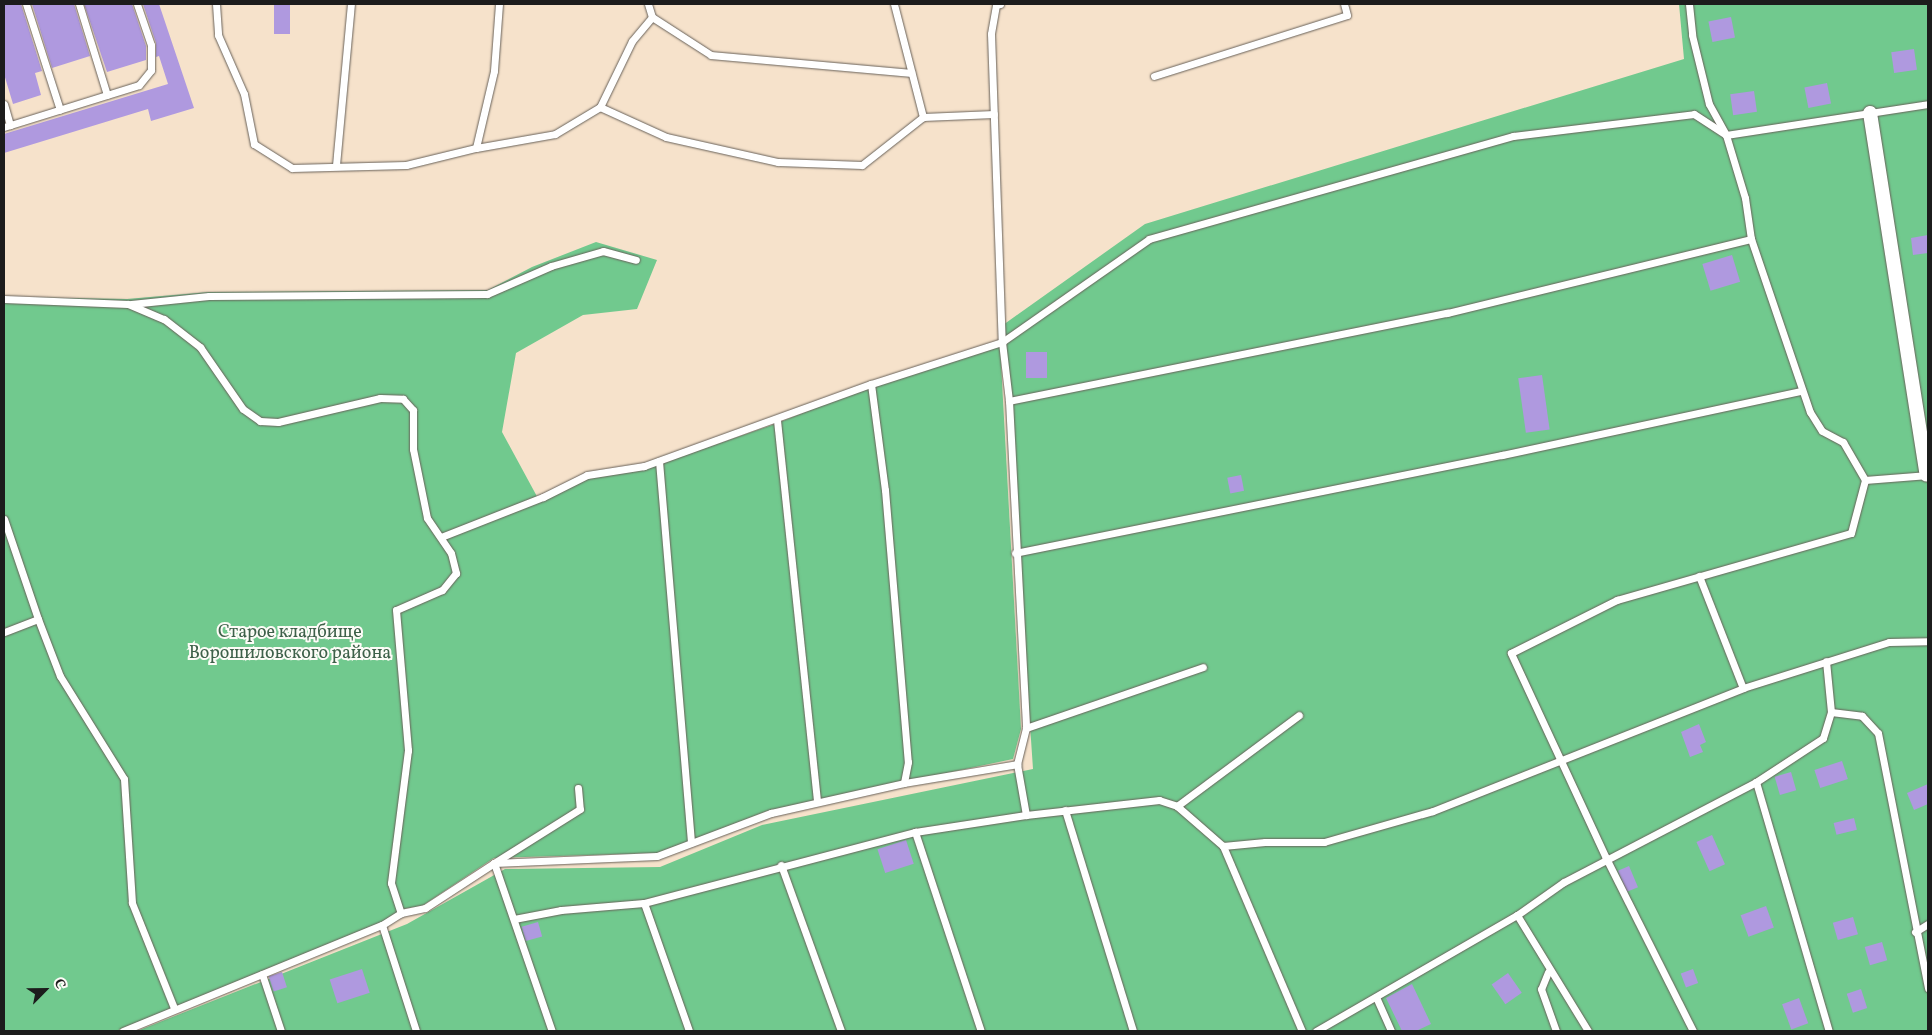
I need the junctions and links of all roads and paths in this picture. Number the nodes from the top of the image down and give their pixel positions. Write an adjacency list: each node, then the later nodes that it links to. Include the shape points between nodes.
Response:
1 (26, 4): 19 (lane)
2 (79, 4): 15 (lane)
3 (137, 4): 15 (lane, via 150,45 151,70 140,85)
4 (216, 4): 26 (lane, via 218,35 244,94 254,144 292,168)
5 (351, 4): 26 (lane)
6 (499, 4): 25 (lane, via 494,71)
7 (648, 4): 12 (lane)
8 (894, 4): 13 (lane)
9 (1000, 4): 21 (lane, via 996,6 990,34)
10 (1344, 4): 14 (lane, via 1347,15)
11 (1689, 4): 24 (lane, via 1692,35 1710,104)
12 (652, 18): 13 (lane, via 711,56); 18 (lane, via 632,42)
13 (911, 73): 22 (lane)
14 (1154, 76)
15 (107, 95): 19 (lane)
16 (4, 104): 23 (lane)
17 (1928, 104): 20 (lane)
18 (600, 107): 22 (lane, via 666,137 778,162 862,165); 25 (lane, via 555,134)
19 (60, 110): 23 (lane)
20 (1870, 113): 24 (lane); 37 (street)
21 (994, 114): 22 (lane); 31 (lane)
22 (922, 117)
23 (7, 126)
24 (1726, 135): 27 (lane, via 1744,198); 31 (lane, via 1694,114 1513,136 1148,239)
25 (476, 148): 26 (lane, via 406,165)
26 (336, 165)
27 (1751, 239): 33 (lane); 34 (lane, via 1447,313)
28 (636, 260): 30 (lane, via 603,251 551,266 487,294 209,296)
29 (4, 299): 30 (lane)
30 (128, 304): 40 (lane, via 164,319 200,347 243,409 260,421 278,422 380,398 403,399 413,410 412,449 428,518)
31 (1002, 342): 32 (lane); 34 (lane)
32 (871, 384): 35 (lane); 55 (lane, via 885,490 908,762)
33 (1801, 391): 38 (lane, via 1822,431 1843,442); 41 (lane, via 1502,456)
34 (1009, 401): 41 (lane)
35 (777, 420): 36 (lane); 57 (lane)
36 (659, 462): 40 (lane, via 587,475 543,497); 62 (lane)
37 (1928, 475): 38 (lane)
38 (1865, 480): 42 (lane, via 1850,533)
39 (4, 519): 43 (lane)
40 (440, 537): 68 (lane, via 451,553 456,573 442,590 396,610 408,750 391,883)
41 (1015, 553): 51 (lane)
42 (1698, 576): 48 (lane); 52 (lane, via 1617,600 1511,653)
43 (38, 619): 44 (lane); 78 (lane, via 60,676 124,779 132,903)
44 (4, 632)
45 (1928, 641): 46 (lane, via 1889,642)
46 (1826, 661): 48 (lane); 49 (lane)
47 (1203, 667): 51 (lane)
48 (1743, 688): 52 (lane)
49 (1831, 712): 54 (lane, via 1823,738); 73 (lane, via 1862,716 1878,733)
50 (1299, 715): 58 (lane)
51 (1026, 728): 53 (lane)
52 (1562, 761): 63 (lane, via 1433,811 1324,842); 64 (lane)
53 (1017, 764): 55 (lane); 60 (lane)
54 (1756, 782): 64 (lane); 93 (lane)
55 (904, 783): 57 (lane)
56 (578, 788): 65 (lane, via 580,809)
57 (817, 802): 62 (lane, via 771,813)
58 (1177, 806): 59 (lane, via 1159,800); 63 (lane)
59 (1064, 810): 60 (lane); 86 (lane)
60 (1026, 815): 61 (lane)
61 (915, 832): 66 (lane); 85 (lane)
62 (691, 843): 65 (lane, via 657,856)
63 (1223, 846): 87 (lane)
64 (1606, 858): 69 (lane); 92 (lane)
65 (494, 863): 68 (lane, via 424,908); 70 (lane)
66 (781, 865): 67 (lane); 84 (lane)
67 (644, 903): 70 (lane, via 561,910); 83 (lane)
68 (401, 913): 72 (lane)
69 (1517, 915): 74 (lane); 77 (lane)
70 (514, 919): 82 (lane)
71 (1928, 924): 73 (lane)
72 (382, 925): 75 (lane); 81 (lane)
73 (1915, 932): 76 (lane)
74 (1548, 972): 90 (lane, via 1541,989); 91 (lane)
75 (262, 974): 78 (lane); 80 (lane)
76 (1928, 988)
77 (1376, 998): 88 (lane); 89 (lane)
78 (174, 1008): 79 (lane)
79 (122, 1031)
80 (281, 1031)
81 (416, 1031)
82 (552, 1031)
83 (688, 1031)
84 (841, 1031)
85 (981, 1031)
86 (1133, 1031)
87 (1302, 1031)
88 (1316, 1031)
89 (1391, 1031)
90 (1556, 1031)
91 (1588, 1031)
92 (1693, 1031)
93 (1829, 1031)

